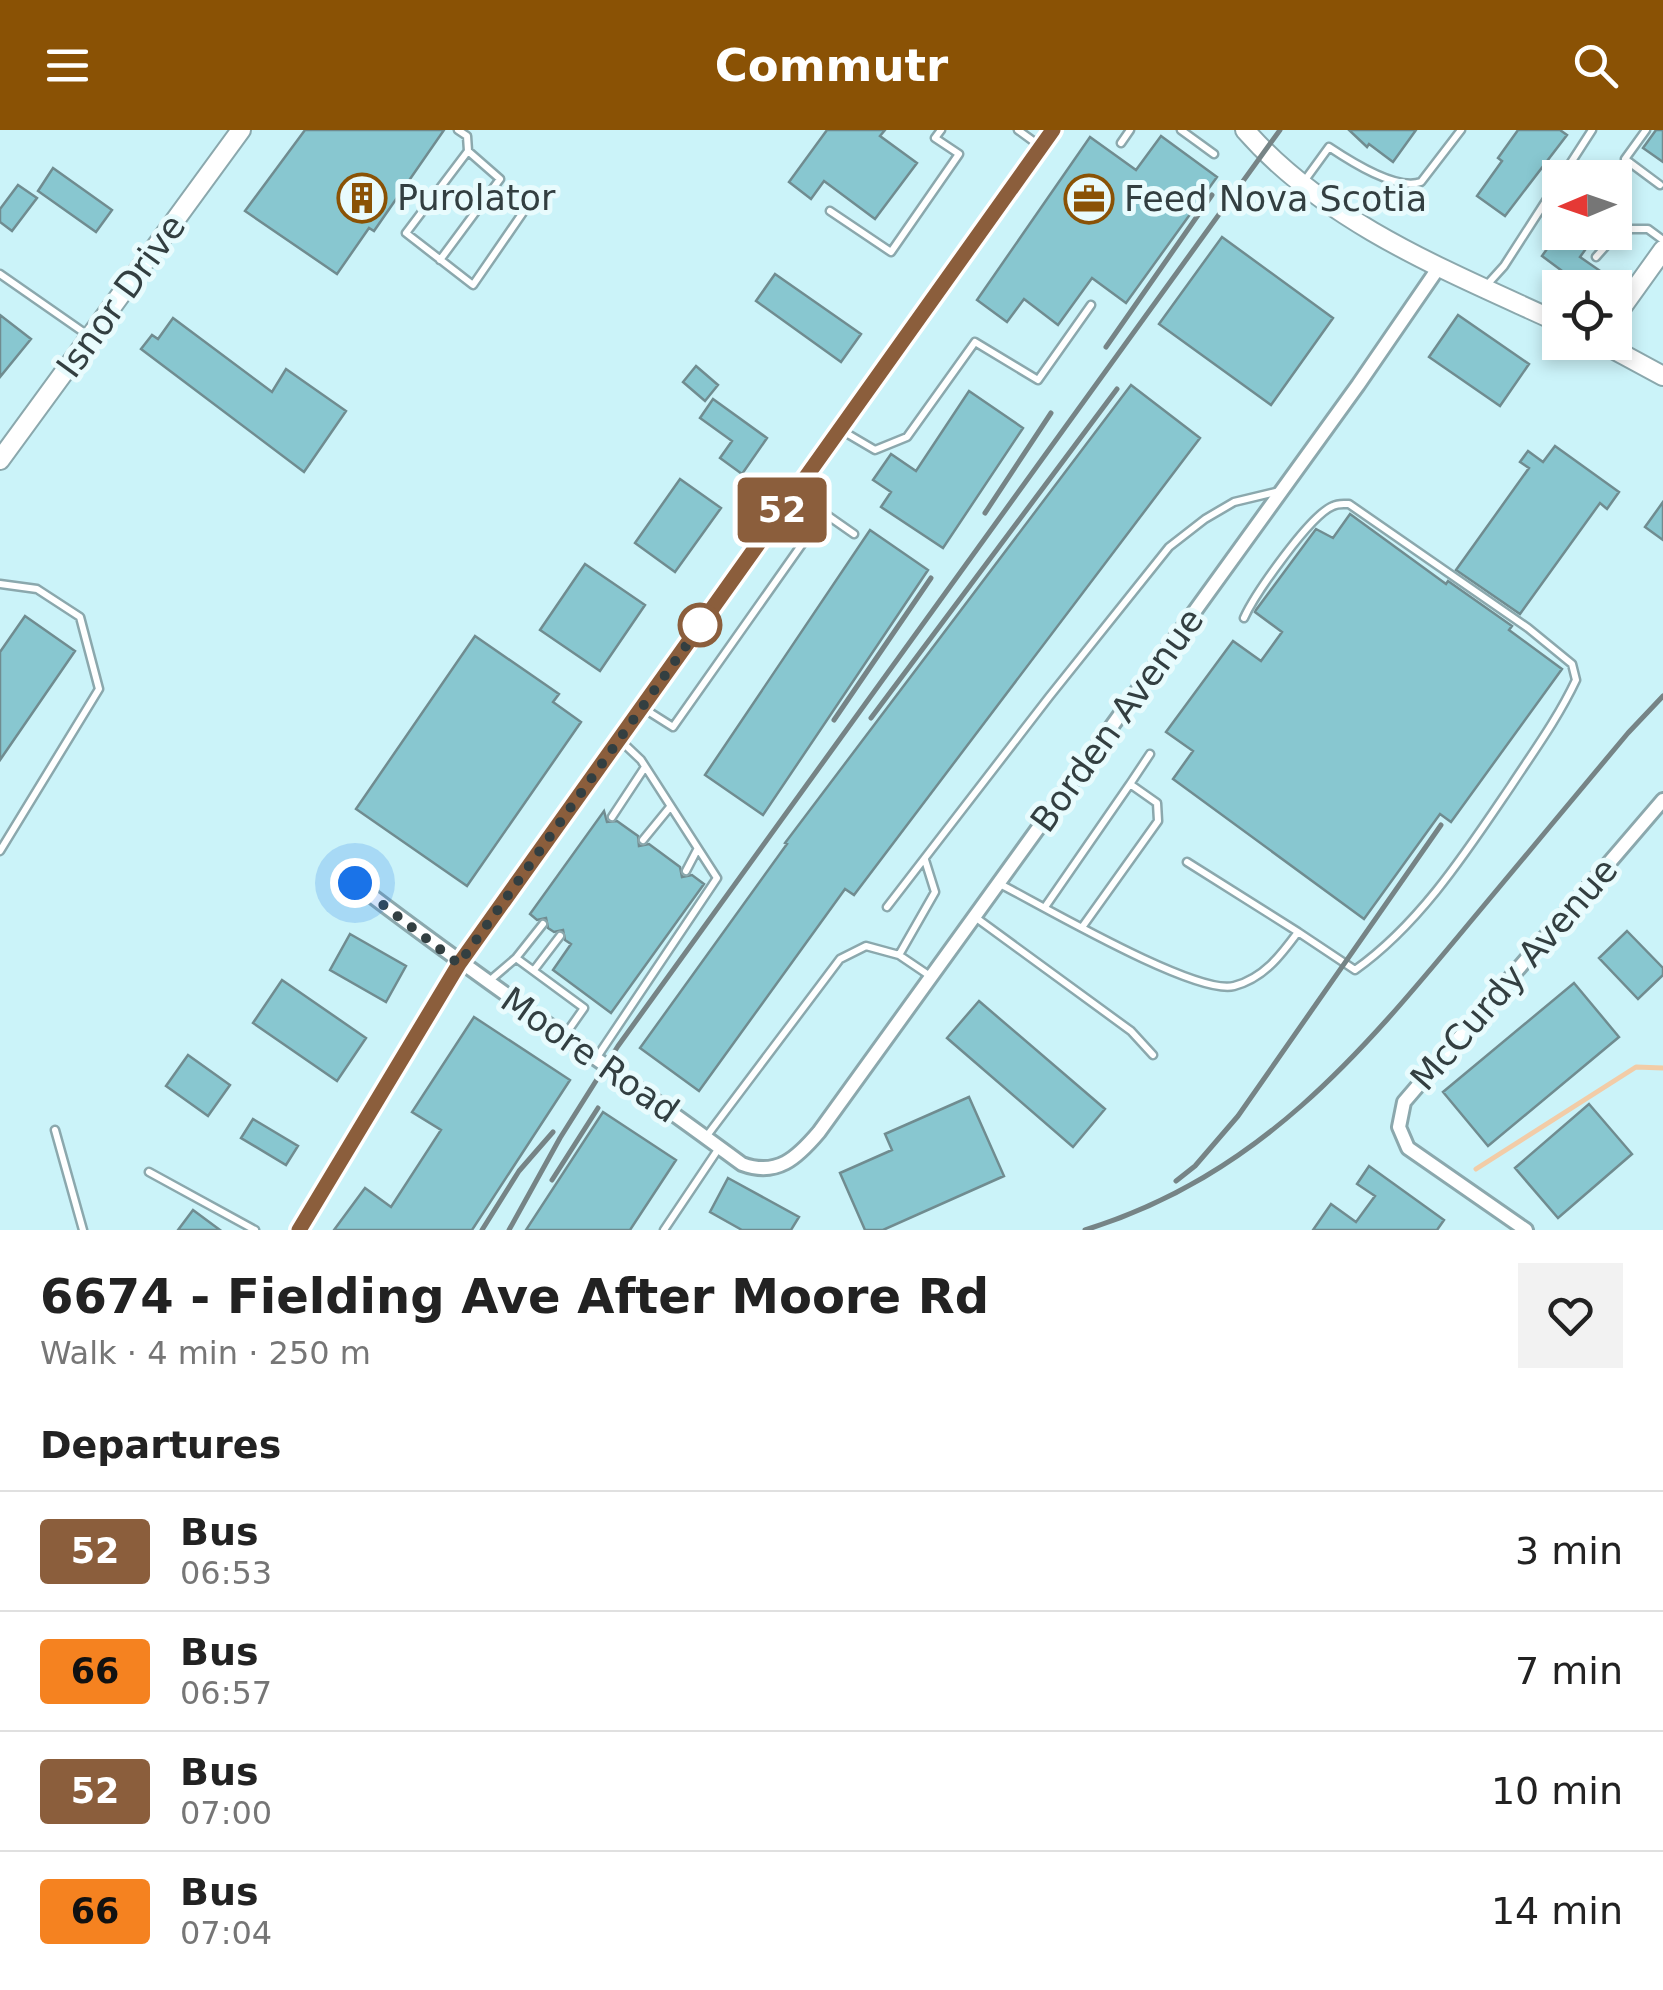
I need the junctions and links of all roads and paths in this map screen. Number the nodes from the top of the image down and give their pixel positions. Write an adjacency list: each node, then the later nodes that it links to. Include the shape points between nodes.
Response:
1 (241, 130): 32 (street, Isnor Drive)
2 (458, 130): 14 (lane, via 467,136)
3 (941, 130): 21 (lane, via 935,138 958,154 891,252)
4 (1018, 130): 13 (lane)
5 (1054, 130): 13 (street)
6 (1130, 130): 12 (lane)
7 (1181, 130): 15 (lane)
8 (1245, 130): 17 (street)
9 (1461, 130): 17 (lane, via 1414,185 1329,147)
10 (1592, 130): 16 (lane)
11 (1646, 130): 18 (lane, via 1626,158)
12 (1121, 143)
13 (1041, 147): 35 (street)
14 (468, 151): 25 (lane, via 500,178); 25 (lane, via 406,234)
15 (1214, 154)
16 (1572, 160)
17 (1301, 184): 26 (street)
18 (1660, 185)
19 (1542, 206): 28 (lane)
20 (524, 211): 25 (lane, via 474,285)
21 (830, 211)
22 (1663, 240): 24 (lane, via 1648,228 1621,229)
23 (1663, 250): 29 (street)
24 (1596, 257)
25 (440, 260)
26 (1440, 267): 28 (street); 37 (street, Borden Avenue)
27 (0, 274): 32 (lane)
28 (1484, 288): 31 (street)
29 (1632, 293)
30 (1092, 305): 35 (lane, via 1038,380 975,342 907,437 875,450)
31 (1542, 315)
32 (90, 337): 36 (street, Isnor Drive)
33 (1632, 359): 34 (street)
34 (1663, 376)
35 (840, 429): 41 (street)
36 (0, 460)
37 (1282, 490): 52 (lane, via 1234,502 1170,547); 56 (street, Borden Avenue)
38 (854, 534): 41 (lane, via 824,513 673,726)
39 (0, 584): 51 (lane, via 37,589 80,617 99,689)
40 (1244, 618): 62 (lane, via 1308,528 1332,506 1349,504 1528,628 1572,664 1576,680 1481,830 1385,948 1355,970)
41 (642, 708): 42 (street)
42 (619, 740): 44 (lane); 66 (street)
43 (1150, 754): 45 (lane)
44 (645, 767): 47 (lane); 48 (lane)
45 (1130, 784): 58 (lane); 61 (lane, via 1157,803 1158,821)
46 (1663, 800): 82 (street, McCurdy Avenue, via 1404,1102 1399,1127 1408,1148)
47 (670, 807): 49 (lane); 50 (lane)
48 (612, 817)
49 (643, 840)
50 (697, 850): 54 (lane); 72 (lane, via 717,878 711,891)
51 (0, 851)
52 (925, 860): 57 (lane); 64 (lane, via 935,892)
53 (1187, 862): 62 (lane)
54 (686, 871)
55 (355, 883): 66 (street, Moore Road)
56 (998, 883): 58 (lane); 59 (street, Borden Avenue)
57 (887, 906)
58 (1045, 907): 61 (lane)
59 (974, 917): 68 (street, Borden Avenue); 71 (lane, via 1131,1031)
60 (542, 924): 65 (lane)
61 (1083, 926): 62 (lane, via 1181,977 1232,987 1272,967)
62 (1298, 932)
63 (560, 936): 67 (lane)
64 (899, 955): 68 (lane); 74 (lane, via 866,946 840,959)
65 (516, 958): 67 (lane); 69 (lane)
66 (459, 964): 69 (street, Moore Road); 80 (street)
67 (534, 970): 70 (lane, via 584,1008)
68 (930, 976): 76 (street, Borden Avenue, via 818,1132)
69 (487, 982): 70 (street, Moore Road)
70 (565, 1036): 72 (street, Moore Road)
71 (1153, 1055)
72 (597, 1057): 74 (street, Moore Road)
73 (54, 1130): 78 (lane)
74 (706, 1136): 75 (street, Moore Road)
75 (719, 1147): 76 (street, Moore Road, via 756,1169); 81 (lane)
76 (785, 1166)
77 (150, 1172): 79 (lane)
78 (84, 1230)
79 (255, 1230)
80 (299, 1230)
81 (664, 1230)
82 (1526, 1230)

